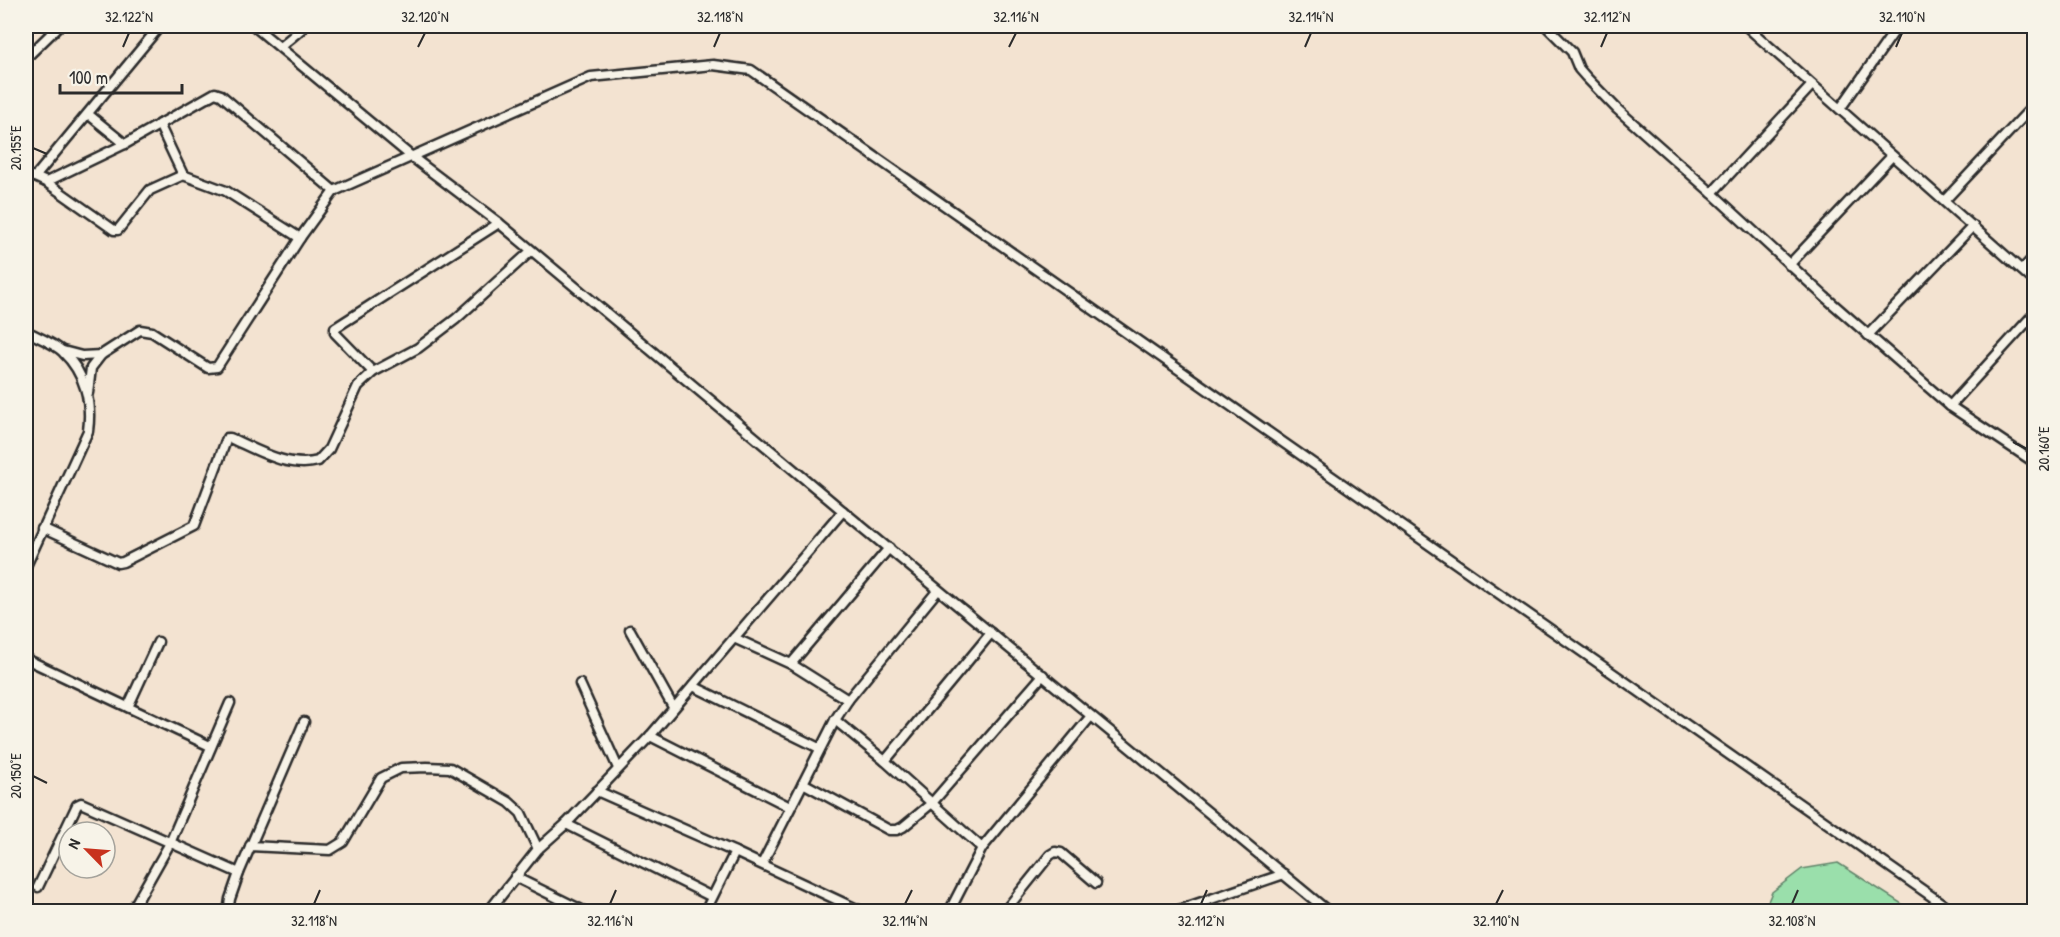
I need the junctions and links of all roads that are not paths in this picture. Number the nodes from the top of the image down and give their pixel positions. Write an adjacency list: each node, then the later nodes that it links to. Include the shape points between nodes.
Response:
1 (59, 26): 9 (street)
2 (160, 26): 13 (street)
3 (254, 26): 8 (street)
4 (305, 26): 8 (street)
5 (1546, 26): 23 (street, via 1617,109)
6 (1746, 26): 10 (street)
7 (1898, 26): 12 (street)
8 (280, 47): 17 (street)
9 (26, 58)
10 (1812, 85): 12 (street); 23 (street)
11 (2034, 105): 24 (street)
12 (1840, 109): 16 (street)
13 (88, 114): 15 (street); 20 (street)
14 (159, 124): 15 (street); 19 (street); 22 (street, via 218,93)
15 (124, 144): 21 (street)
16 (1892, 156): 24 (street); 30 (street)
17 (412, 157): 22 (street); 25 (street); 95 (street, via 591,77 713,65 751,70)
18 (26, 175): 20 (street)
19 (183, 175): 21 (street, via 150,190 118,230); 27 (street, via 226,191)
20 (35, 177): 21 (street)
21 (46, 182)
22 (334, 190): 27 (street)
23 (1712, 193): 30 (street)
24 (1945, 200): 26 (street)
25 (499, 223): 28 (street); 38 (street, via 335,328 335,333)
26 (1973, 226): 31 (street); 35 (street)
27 (300, 238): 37 (street, via 217,367 208,368 146,330)
28 (531, 251): 38 (street, via 456,319 418,348); 42 (street)
29 (2034, 257): 31 (street)
30 (1789, 265): 35 (street)
31 (2022, 270): 32 (street)
32 (2034, 281)
33 (2034, 314): 40 (street)
34 (26, 331): 36 (street)
35 (1868, 335): 40 (street)
36 (62, 351): 37 (street); 39 (street)
37 (101, 355): 39 (street, via 91,368)
38 (373, 372): 43 (street, via 358,386 318,461 298,464 227,438 194,526 123,562)
39 (88, 393): 43 (street, via 88,431)
40 (1950, 406): 41 (street)
41 (2034, 462)
42 (843, 511): 44 (street); 49 (street)
43 (42, 528): 45 (street)
44 (889, 548): 46 (street); 52 (street)
45 (26, 566)
46 (938, 590): 48 (street); 56 (street)
47 (630, 630): 59 (street)
48 (991, 633): 53 (street); 66 (street)
49 (734, 638): 52 (street); 55 (street)
50 (158, 642): 58 (street)
51 (26, 659): 58 (street)
52 (791, 664): 56 (street)
53 (1042, 675): 60 (street); 70 (street)
54 (580, 684): 67 (street)
55 (693, 686): 59 (street); 65 (street)
56 (848, 700): 61 (street)
57 (230, 703): 64 (street)
58 (128, 707): 64 (street)
59 (673, 707): 63 (street)
60 (1091, 716): 75 (street); 80 (street)
61 (835, 720): 65 (street); 66 (street)
62 (304, 722): 74 (street)
63 (650, 736): 67 (street); 71 (street)
64 (210, 746): 73 (street)
65 (819, 748): 68 (street)
66 (885, 761): 70 (street)
67 (618, 768): 69 (street)
68 (803, 783): 70 (street, via 889,830 903,827); 71 (street)
69 (597, 791): 72 (street); 77 (street)
70 (932, 802): 75 (street)
71 (790, 807): 78 (street)
72 (566, 824): 76 (street); 84 (street)
73 (170, 843): 79 (street); 83 (street, via 85,804 77,805); 85 (street)
74 (250, 846): 76 (street, via 330,850 343,842 381,778 400,768 427,767 450,768 509,802 521,813); 79 (street)
75 (982, 848): 91 (street)
76 (538, 849): 81 (street)
77 (735, 852): 78 (street); 84 (street)
78 (762, 864): 90 (street)
79 (239, 873): 86 (street)
80 (1284, 874): 93 (street); 94 (street)
81 (515, 876): 87 (street); 88 (street)
82 (1096, 883): 92 (street, via 1055,852)
83 (38, 886)
84 (712, 897): 89 (street)
85 (131, 912)
86 (228, 912)
87 (488, 912)
88 (586, 912)
89 (705, 912)
90 (863, 912)
91 (949, 912)
92 (1004, 912)
93 (1173, 912)
94 (1329, 912)
95 (1954, 912)

